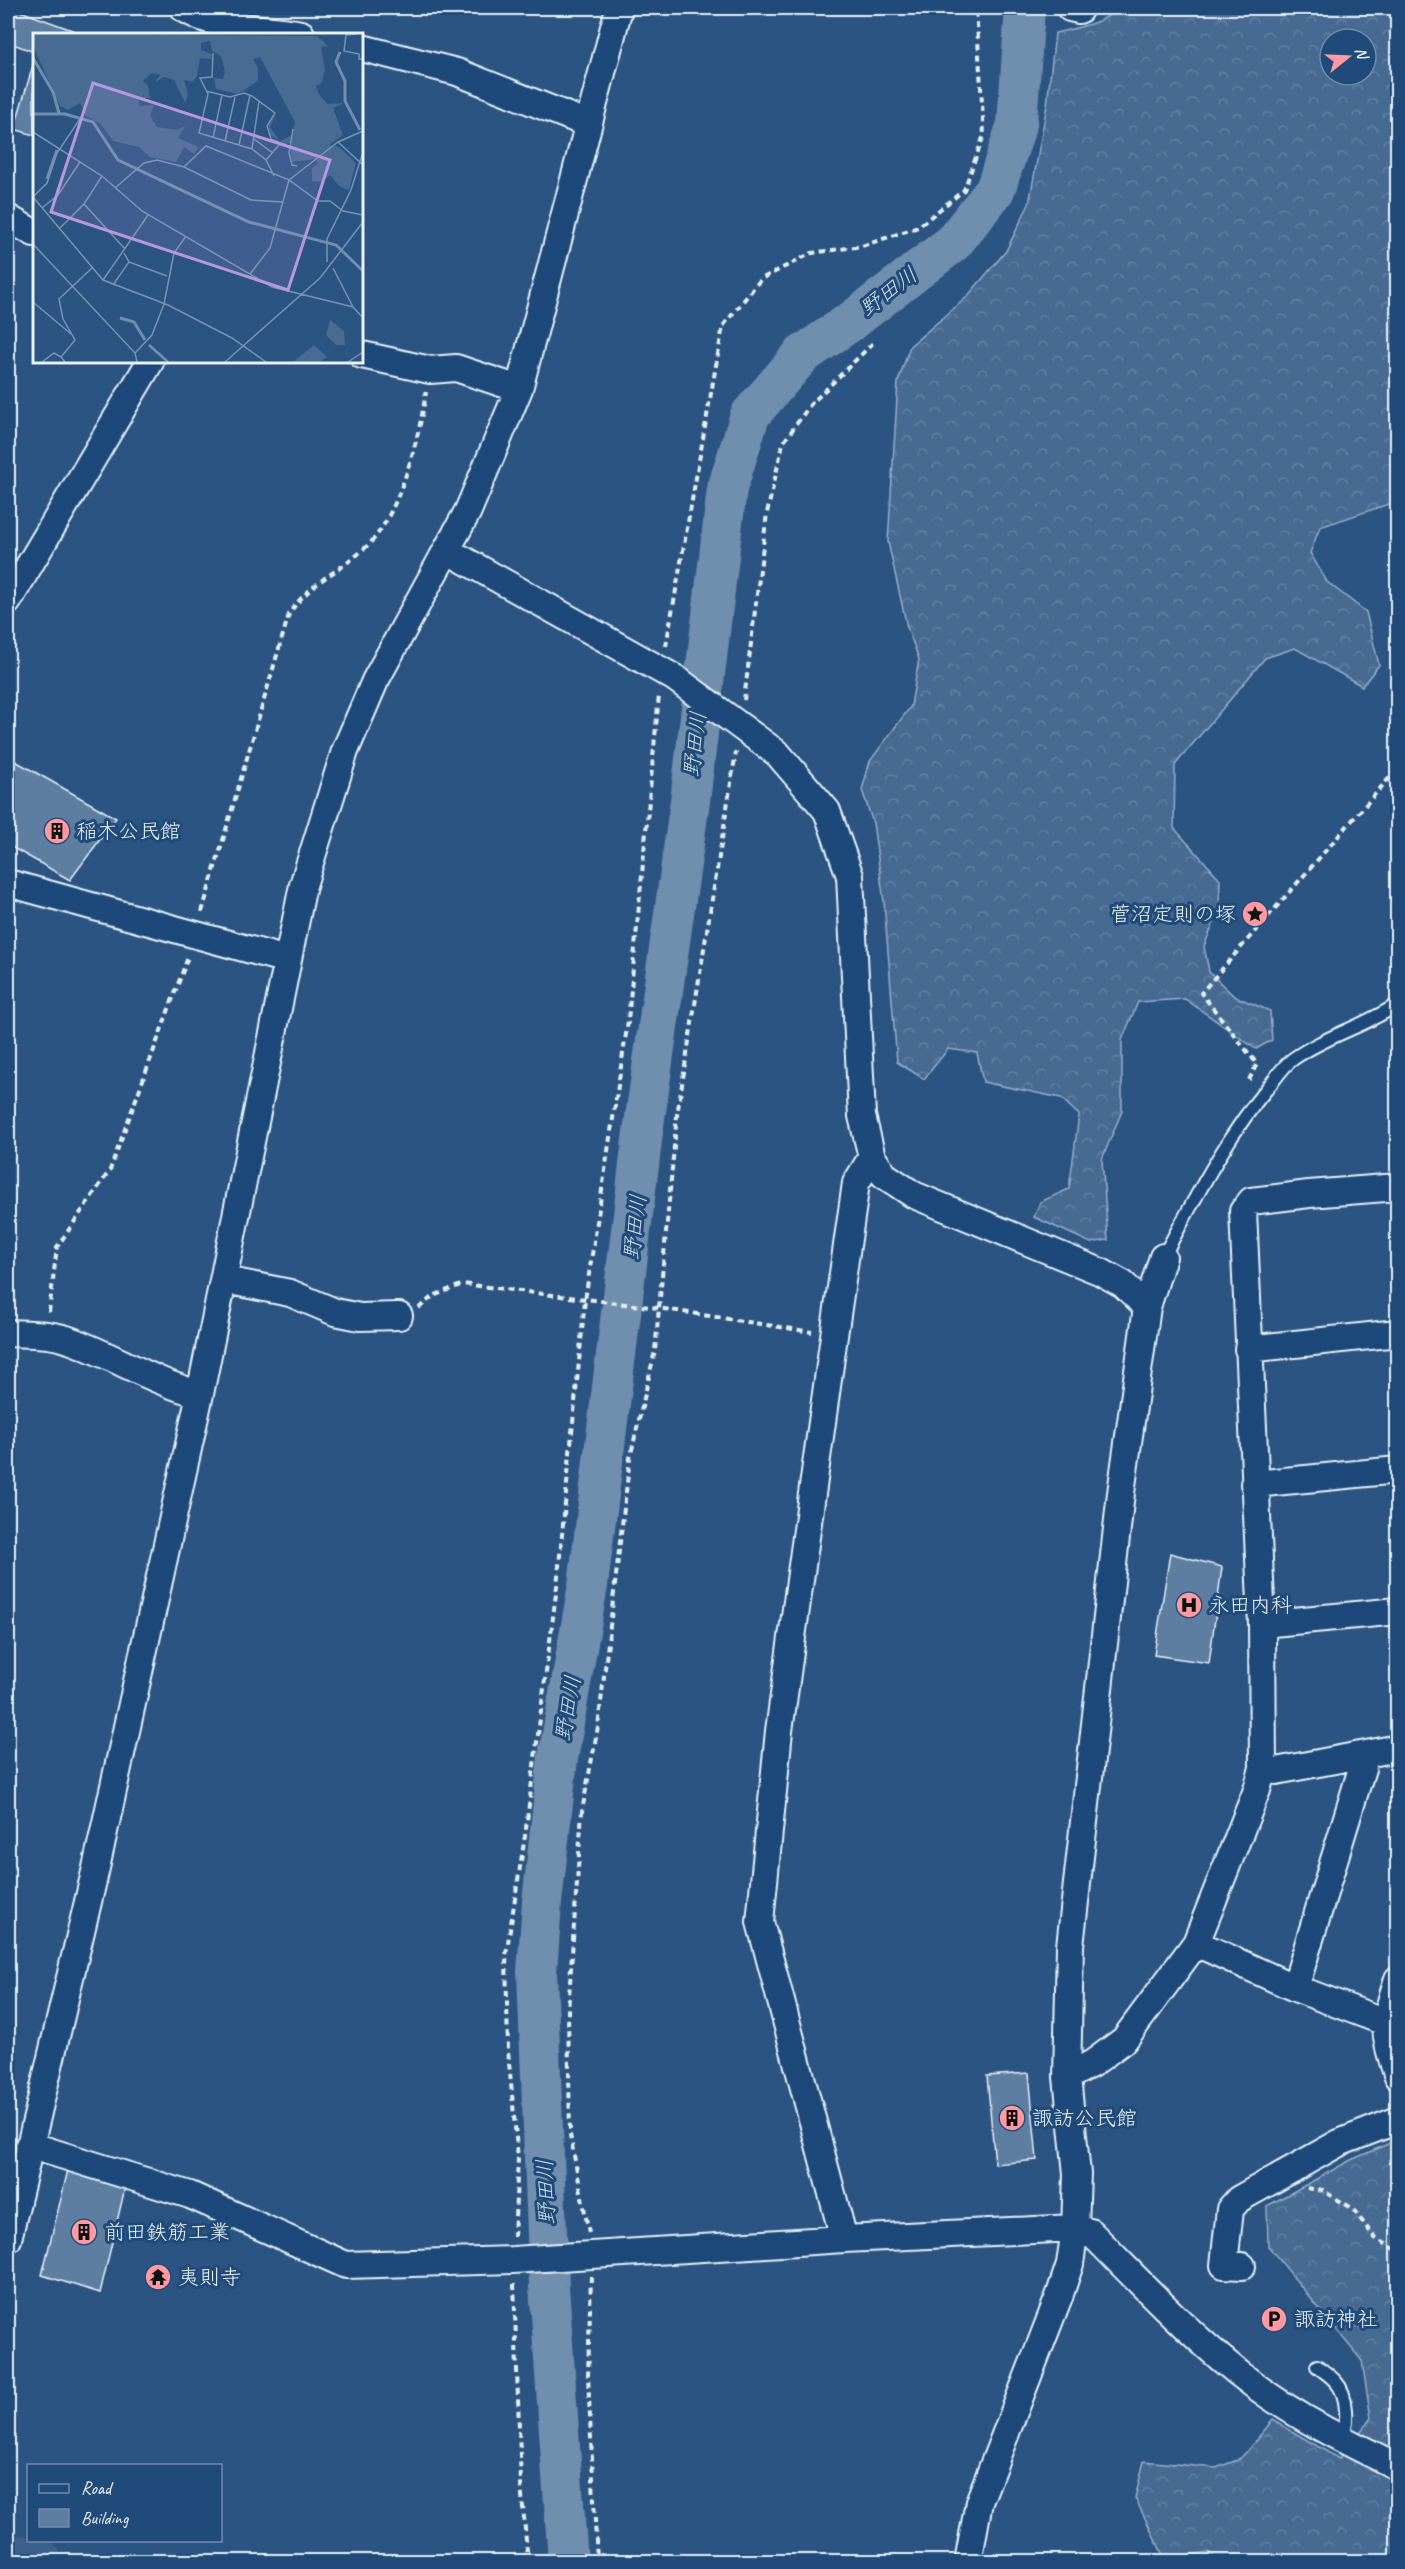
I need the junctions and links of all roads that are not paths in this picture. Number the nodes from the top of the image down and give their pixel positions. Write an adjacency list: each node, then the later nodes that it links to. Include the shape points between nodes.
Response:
1 (183, 8): 3 (street, via 219,25)
2 (619, 8): 5 (street)
3 (295, 33)
4 (363, 48): 5 (street, via 457,72)
5 (588, 124): 10 (street)
6 (8, 218): 7 (street)
7 (33, 232)
8 (363, 355): 10 (street, via 429,370 456,368)
9 (149, 363): 12 (street)
10 (519, 389): 11 (street)
11 (448, 551): 14 (street, via 375,681 345,751 303,885); 16 (street, via 668,675 778,754 827,811 850,876 862,1116)
12 (8, 601)
13 (8, 883): 14 (street)
14 (287, 960): 19 (street)
15 (1398, 1004): 18 (lane, via 1377,1018 1318,1042 1290,1061 1255,1102)
16 (872, 1157): 20 (street, via 884,1175 914,1195 1101,1272 1123,1284); 43 (street, via 856,1183 779,1731 759,1922)
17 (1398, 1187): 24 (street, via 1251,1202 1243,1211)
18 (1163, 1257): 20 (street)
19 (225, 1280): 21 (street, via 290,1293 335,1312 360,1317); 25 (street)
20 (1147, 1307): 37 (street, via 1121,1493 1070,1946)
21 (399, 1316)
22 (8, 1333): 25 (street, via 70,1340 175,1388)
23 (1398, 1333): 24 (street)
24 (1248, 1349): 27 (street)
25 (200, 1394): 40 (street, via 96,1868)
26 (1398, 1470): 27 (street)
27 (1254, 1485): 29 (street)
28 (1398, 1611): 29 (street)
29 (1262, 1624): 32 (street)
30 (1398, 1748): 31 (street)
31 (1361, 1755): 32 (street, via 1276,1771); 35 (street, via 1363,1765)
32 (1263, 1768): 33 (street)
33 (1196, 1943): 35 (street); 37 (street, via 1124,2040)
34 (1398, 1979): 36 (street)
35 (1295, 1988): 36 (street)
36 (1385, 2022): 38 (street, via 1385,2038)
37 (1067, 2077): 41 (street, via 1077,2174)
38 (1398, 2078)
39 (1398, 2120): 44 (street, via 1339,2142 1239,2199 1230,2209 1224,2265)
40 (29, 2145): 42 (street); 43 (street, via 190,2195 346,2265 521,2260)
41 (1075, 2228): 43 (street); 46 (street, via 1090,2232 1189,2331 1255,2386); 48 (street, via 1070,2264 1060,2294 979,2502)
42 (8, 2239)
43 (844, 2239)
44 (1242, 2266)
45 (1317, 2366): 46 (lane, via 1344,2394 1346,2430)
46 (1341, 2439): 47 (street)
47 (1398, 2467)
48 (968, 2562)

